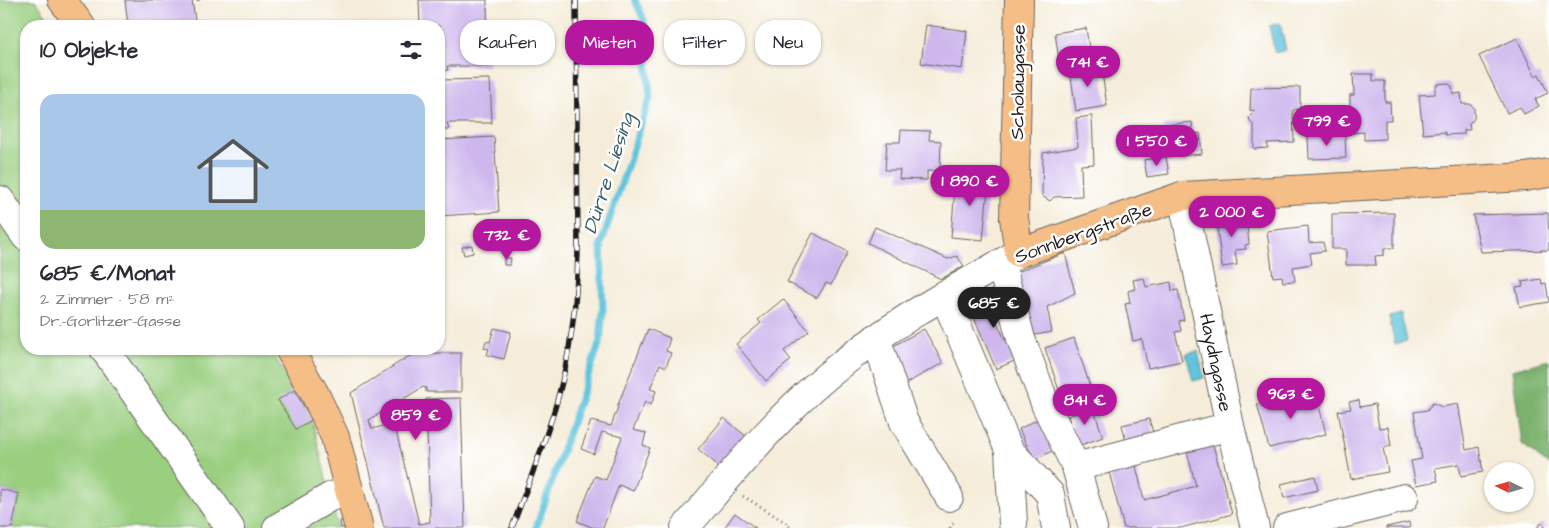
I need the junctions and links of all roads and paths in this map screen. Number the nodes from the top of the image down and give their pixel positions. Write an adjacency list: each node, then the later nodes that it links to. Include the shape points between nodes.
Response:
1 (198, 0): 4 (path)
2 (1020, 0): 10 (main road, Scholaugasse)
3 (65, 1): 5 (main road)
4 (199, 5)
5 (77, 20)
6 (1549, 173): 7 (main road, Sonnbergstraße)
7 (1182, 196): 10 (main road, Sonnbergstraße); 15 (street, Haydngasse)
8 (0, 200): 9 (street)
9 (20, 228)
10 (1010, 258): 11 (street, Sonnbergstraße); 17 (street, via 1021,339 1046,406)
11 (944, 295): 12 (street, Sonnbergstraße); 16 (street)
12 (876, 338): 18 (street, Sonnbergstraße, via 827,376 771,429); 20 (street, via 904,422)
13 (108, 355): 23 (street)
14 (292, 355): 19 (main road, via 335,437)
15 (1230, 426): 17 (street); 30 (street, Haydngasse)
16 (1009, 450): 22 (street); 28 (street, via 1050,494)
17 (1076, 467): 29 (street)
18 (723, 484): 26 (street, Sonnbergstraße); 27 (path)
19 (349, 490): 24 (street, via 330,497); 25 (main road)
20 (949, 497)
21 (1404, 498): 31 (street)
22 (1013, 524)
23 (230, 528)
24 (277, 528)
25 (359, 528)
26 (684, 528)
27 (791, 528)
28 (1056, 528)
29 (1093, 528)
30 (1255, 528)
31 (1287, 528)

